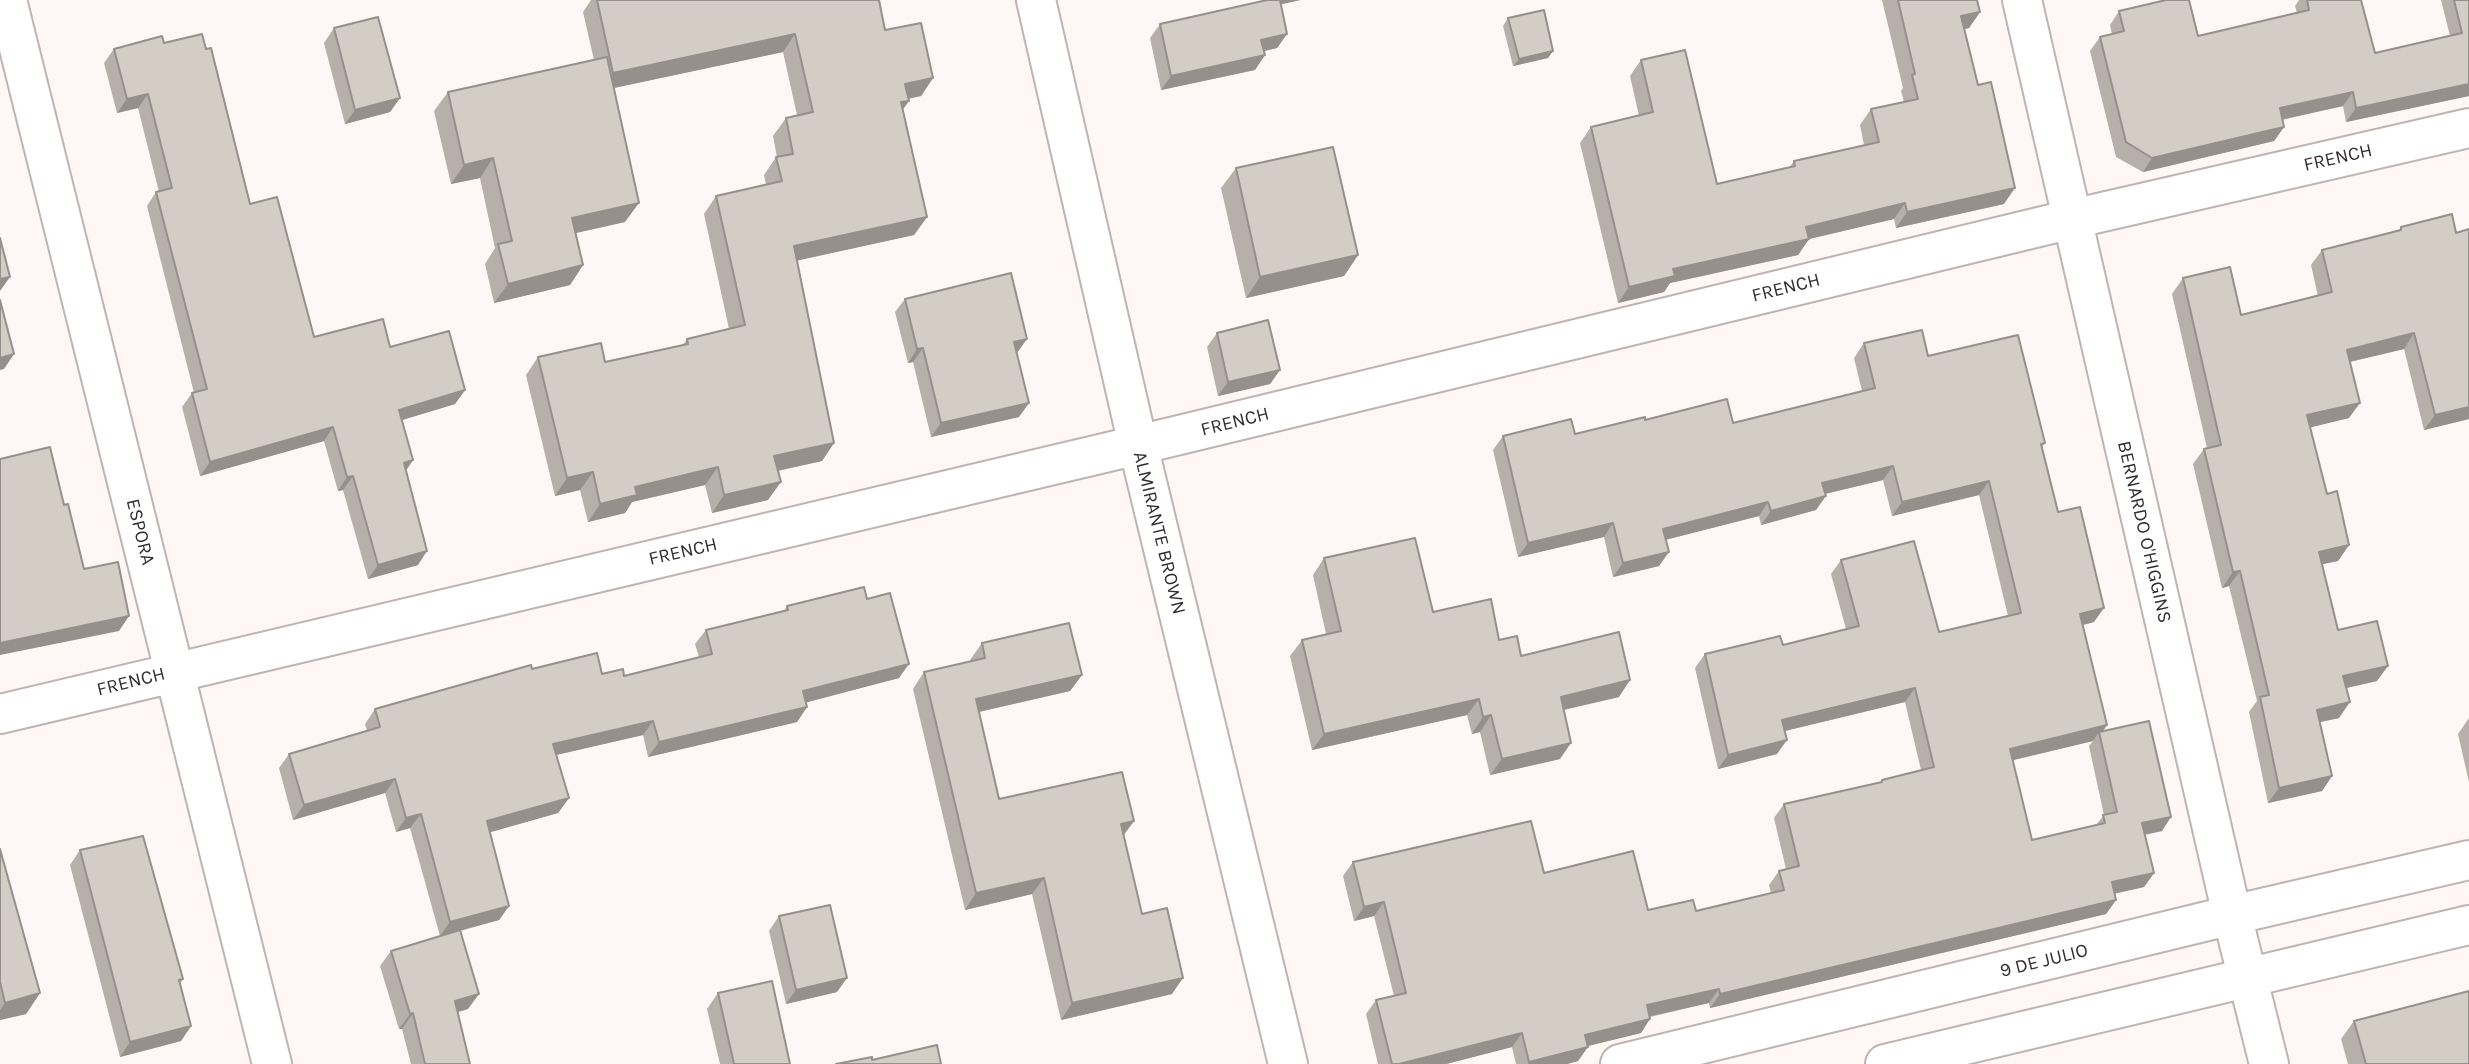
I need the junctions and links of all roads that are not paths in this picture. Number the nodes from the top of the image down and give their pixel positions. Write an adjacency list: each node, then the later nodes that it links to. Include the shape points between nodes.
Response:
1 (7, 0): 7 (street, ESPORA)
2 (1036, 0): 6 (street, ALMIRANTE BROWN)
3 (2022, 0): 5 (street, BERNARDO O'HIGGINS)
4 (2469, 128): 5 (street, FRENCH)
5 (2072, 219): 6 (street, FRENCH); 10 (street, BERNARDO O'HIGGINS)
6 (1138, 445): 7 (street, FRENCH); 14 (street, ALMIRANTE BROWN)
7 (175, 672): 8 (street, FRENCH); 13 (street, ESPORA)
8 (0, 714)
9 (2469, 860): 10 (street, 9 DE JULIO)
10 (2232, 915): 12 (street, BERNARDO O'HIGGINS); 15 (street, 9 DE JULIO)
11 (2469, 925): 12 (street)
12 (2247, 977): 16 (street); 17 (street, BERNARDO O'HIGGINS)
13 (272, 1064)
14 (1288, 1064)
15 (1620, 1064)
16 (1885, 1064)
17 (2269, 1064)

